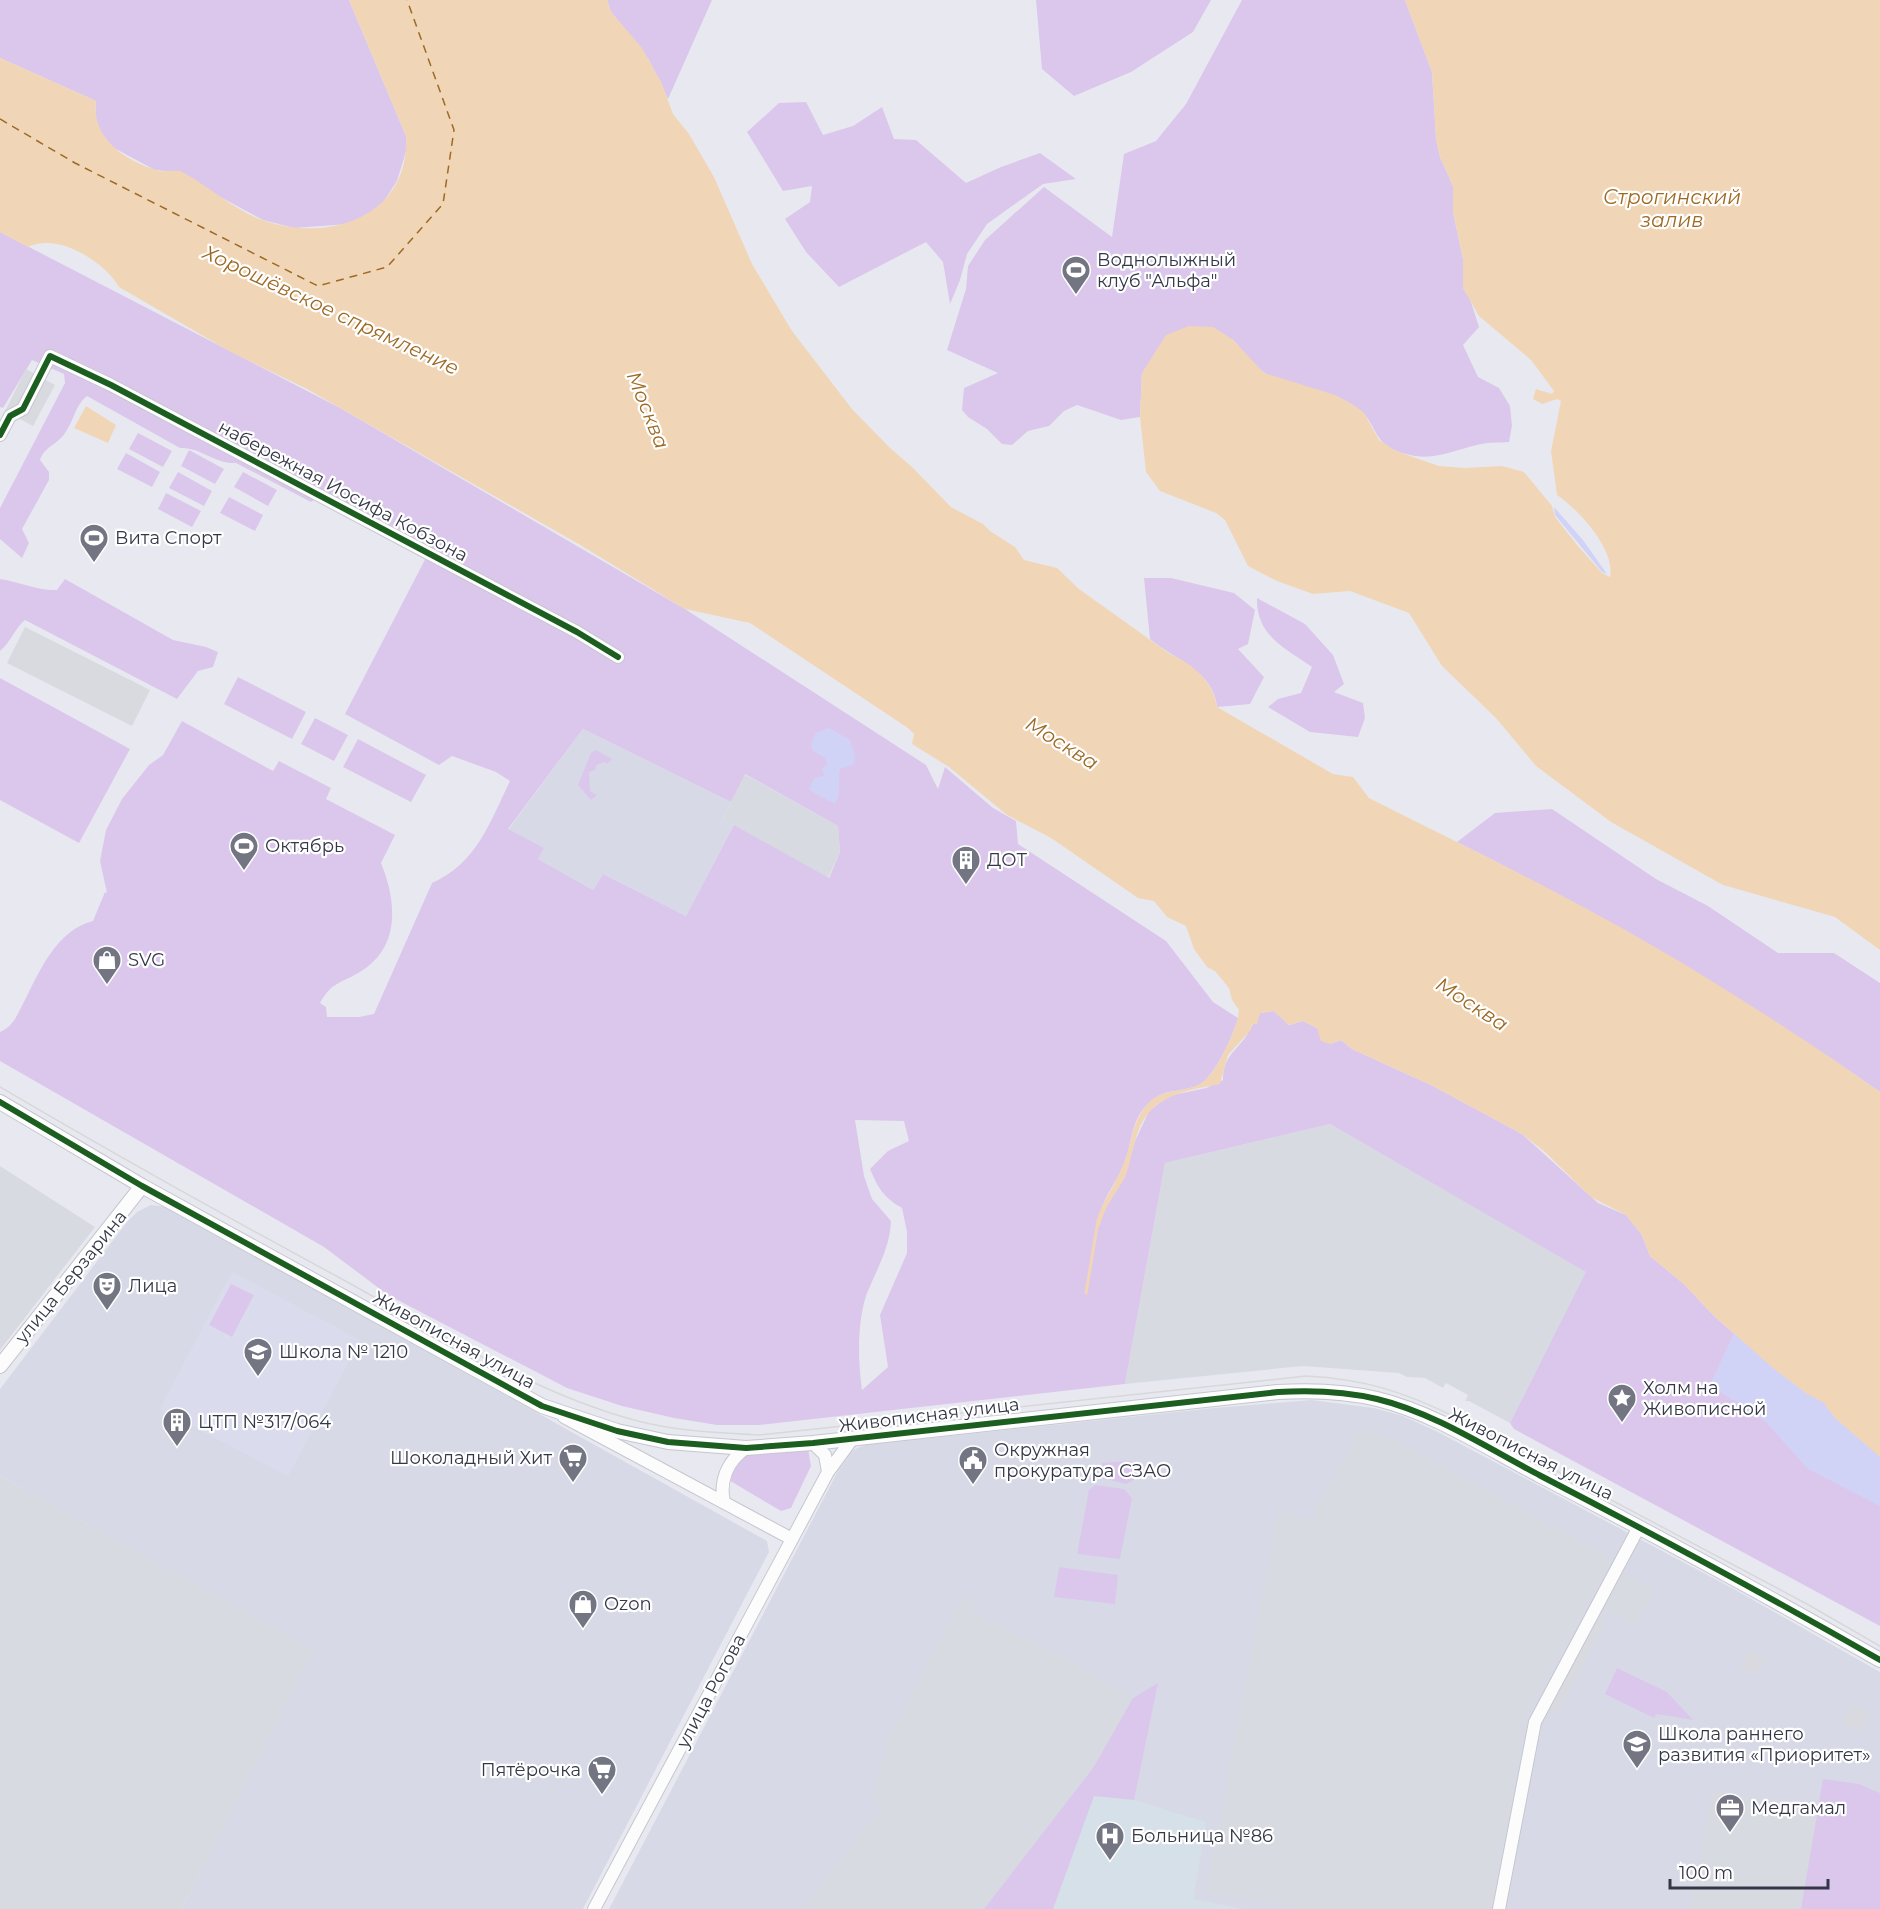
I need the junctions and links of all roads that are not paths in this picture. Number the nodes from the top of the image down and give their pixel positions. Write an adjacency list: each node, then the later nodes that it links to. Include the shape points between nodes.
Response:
1 (5, 413): 2 (street); 3 (street, набережная Иосифа Кобзона, via 23,409 50,356)
2 (0, 435)
3 (618, 657)
4 (0, 1101): 5 (street, Живописная улица)
5 (142, 1186): 6 (street, улица Берзарина); 7 (street, Живописная улица)
6 (0, 1366)
7 (542, 1406): 10 (street, Живописная улица, via 643,1438); 12 (street)
8 (853, 1438): 9 (street, Живописная улица); 11 (street, улица Рогова); 13 (street, Живописная улица, via 1278,1392 1338,1392 1378,1399 1427,1417)
9 (813, 1443): 10 (street, Живописная улица); 11 (street, via 825,1455)
10 (746, 1448): 12 (street, via 723,1478)
11 (828, 1472): 14 (street, улица Рогова)
12 (724, 1502): 14 (street)
13 (1639, 1527): 15 (street, Живописная улица); 17 (street, via 1535,1722)
14 (792, 1539): 16 (street, улица Рогова)
15 (1880, 1660)
16 (594, 1909)
17 (1499, 1909)

